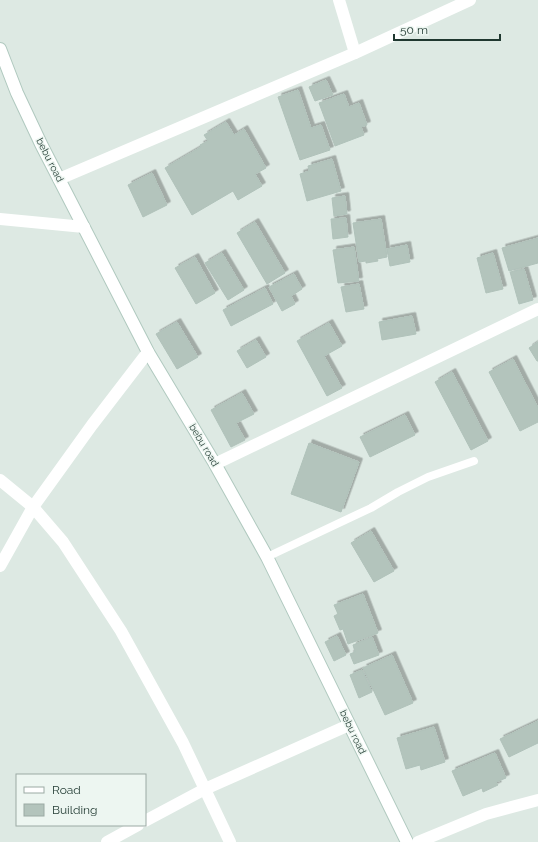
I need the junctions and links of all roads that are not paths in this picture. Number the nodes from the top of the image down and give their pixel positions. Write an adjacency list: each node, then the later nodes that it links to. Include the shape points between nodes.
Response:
1 (339, 0): 4 (street)
2 (470, 0): 4 (street)
3 (0, 49): 5 (street, bebu road, via 17,93)
4 (355, 53): 5 (street)
5 (60, 179): 7 (street, bebu road)
6 (0, 219): 7 (street)
7 (84, 228): 9 (street, bebu road)
8 (538, 310): 11 (street)
9 (148, 352): 11 (street, bebu road); 13 (street)
10 (474, 461): 14 (lane, via 428,477 371,508)
11 (215, 464): 14 (street, bebu road)
12 (0, 480): 13 (street)
13 (33, 507): 15 (street); 17 (street, via 63,542 121,631 183,743)
14 (266, 557): 16 (street, bebu road)
15 (0, 566)
16 (349, 725): 17 (street); 23 (street, bebu road)
17 (205, 789): 19 (street); 22 (street)
18 (538, 800): 24 (street, via 486,814)
19 (146, 820)
20 (136, 826): 21 (street)
21 (107, 842)
22 (230, 842)
23 (407, 842)
24 (418, 842)

